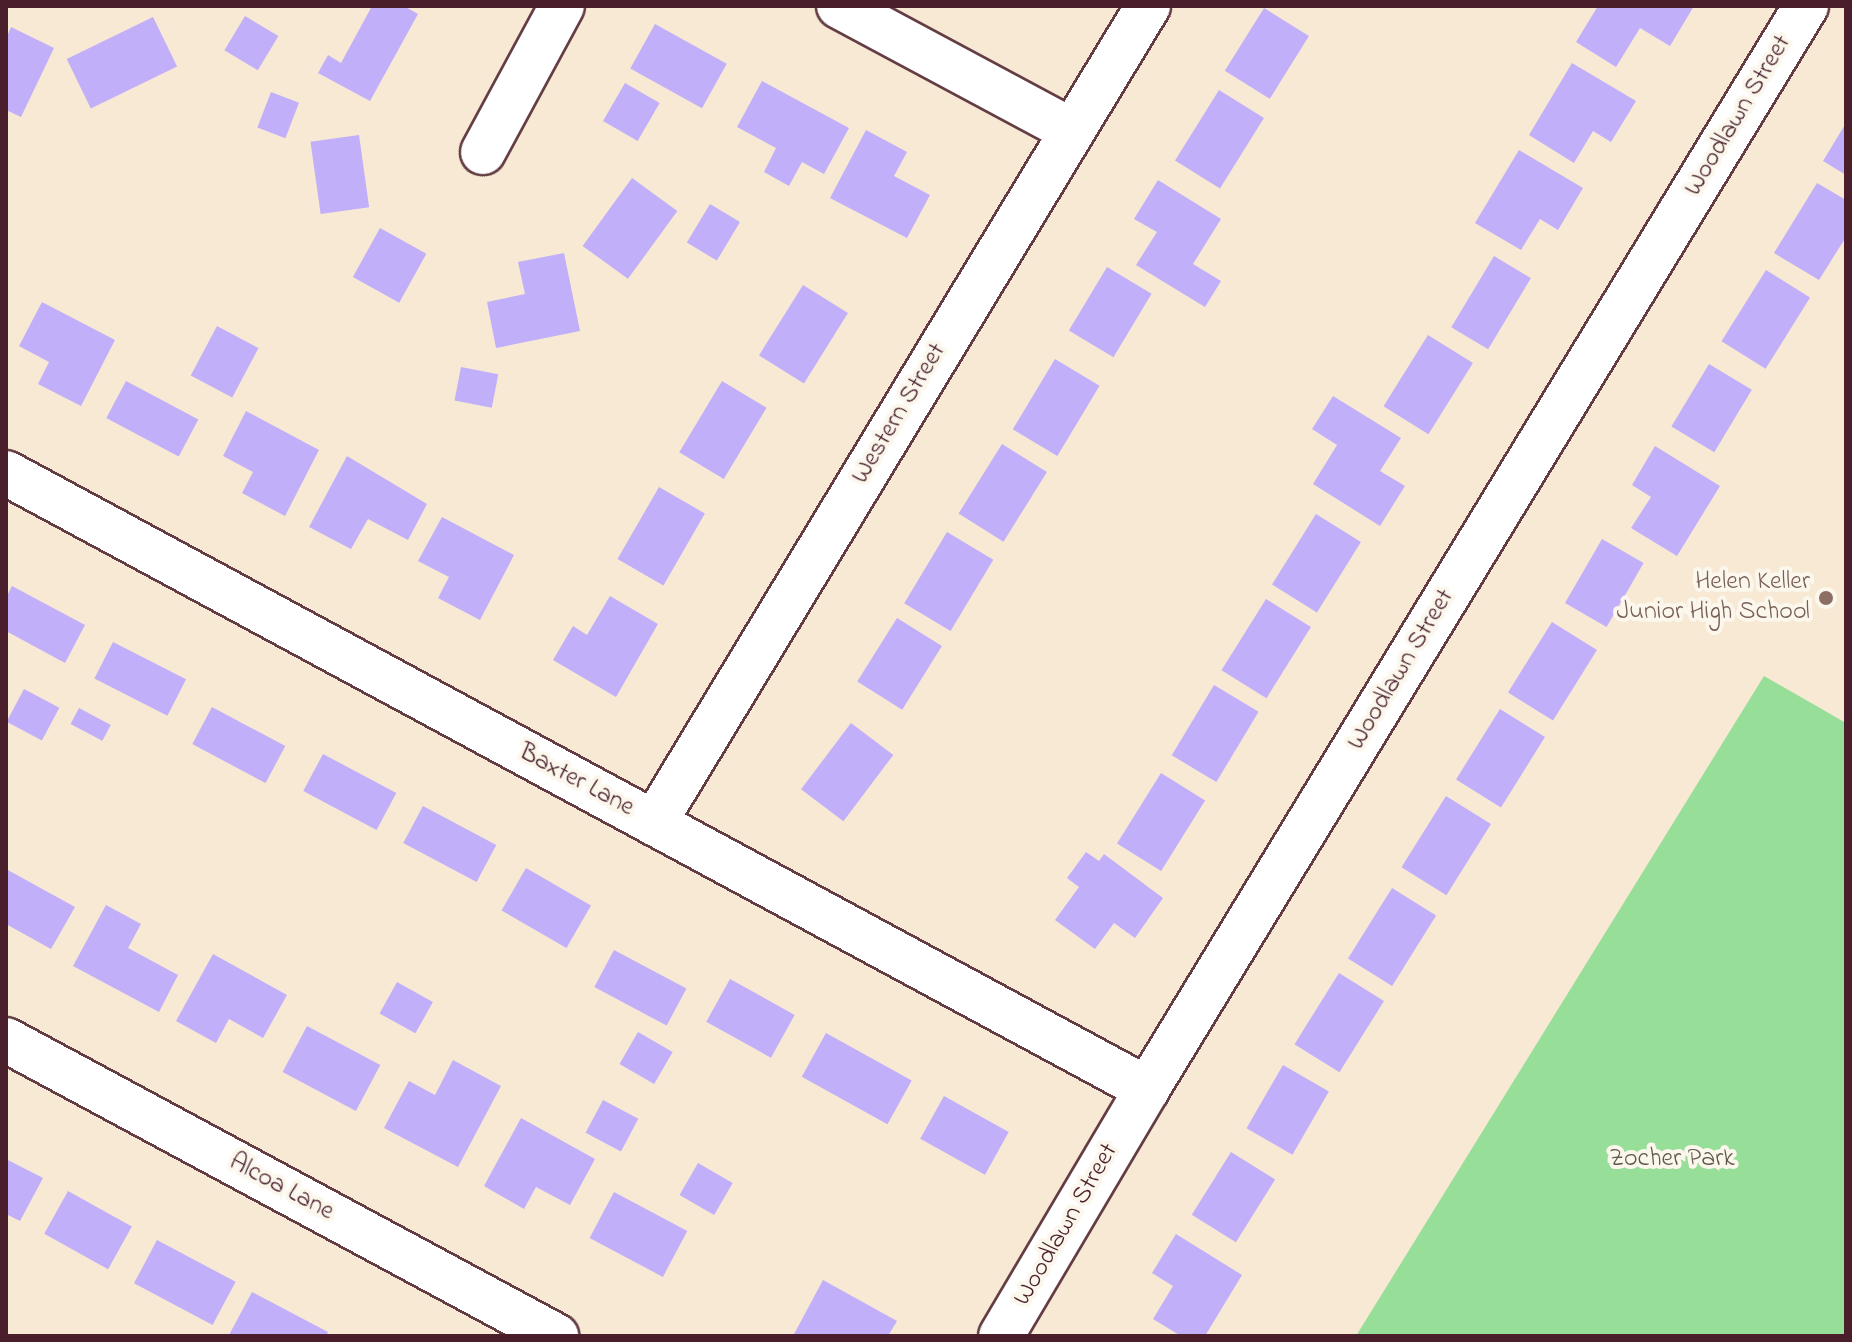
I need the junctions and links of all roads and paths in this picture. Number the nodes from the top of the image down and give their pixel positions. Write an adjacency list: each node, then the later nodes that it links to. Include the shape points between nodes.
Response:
1 (562, 6): 6 (street)
2 (839, 6): 5 (street)
3 (1148, 6): 5 (street, Western Street)
4 (1806, 6): 10 (street, Woodlawn Street)
5 (1072, 131): 8 (street, Western Street)
6 (483, 152)
7 (6, 473): 8 (street, Baxter Lane)
8 (654, 823): 10 (street, Baxter Lane)
9 (6, 1040): 11 (street, Alcoa Lane)
10 (1147, 1089): 12 (street, Woodlawn Street)
11 (556, 1336)
12 (1001, 1336)

